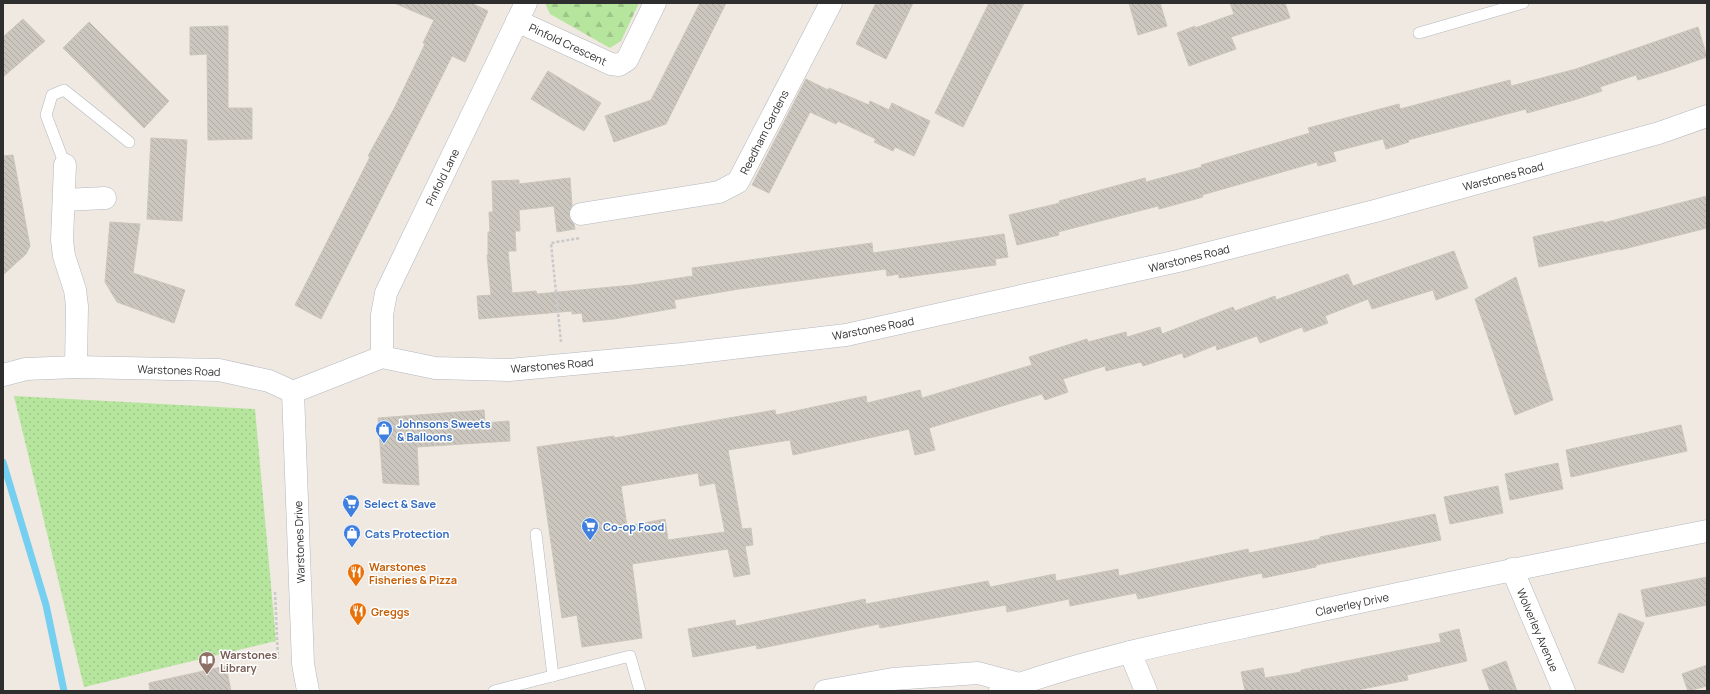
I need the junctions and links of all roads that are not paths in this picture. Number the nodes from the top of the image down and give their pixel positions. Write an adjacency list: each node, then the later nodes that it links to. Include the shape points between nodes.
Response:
1 (655, 3): 4 (street, Pinfold Crescent, via 627,60 619,65 610,64)
2 (831, 3): 11 (street, Reedham Gardens, via 738,182 719,192)
3 (1523, 3): 5 (lane)
4 (522, 12): 12 (street, Pinfold Lane, via 386,293 382,315)
5 (1419, 33)
6 (1707, 116): 12 (street, Warstones Road, via 1659,133 1186,260 846,335 509,370 435,368)
7 (128, 142): 8 (lane, via 64,90 52,95 46,115)
8 (65, 165): 10 (street)
9 (105, 198): 10 (street)
10 (64, 200): 14 (street, via 62,240 77,306)
11 (581, 214)
12 (382, 358): 17 (street)
13 (3, 362): 15 (street, Warstones Road)
14 (76, 367): 15 (street, Warstones Road); 17 (street, Warstones Road, via 219,370 269,381)
15 (26, 369): 16 (street, Warstones Road)
16 (3, 375)
17 (293, 392): 24 (street, Warstones Drive, via 303,664)
18 (1707, 531): 20 (street, Claverley Drive)
19 (536, 534): 22 (lane)
20 (1512, 569): 21 (street, Claverley Drive); 29 (street, Wolverley Avenue)
21 (1130, 652): 23 (street, Claverley Drive); 28 (street)
22 (553, 676): 25 (lane); 26 (lane, via 630,656)
23 (1009, 687): 27 (street, via 978,673 893,679)
24 (308, 691)
25 (494, 691)
26 (640, 691)
27 (825, 691)
28 (1146, 691)
29 (1564, 691)

